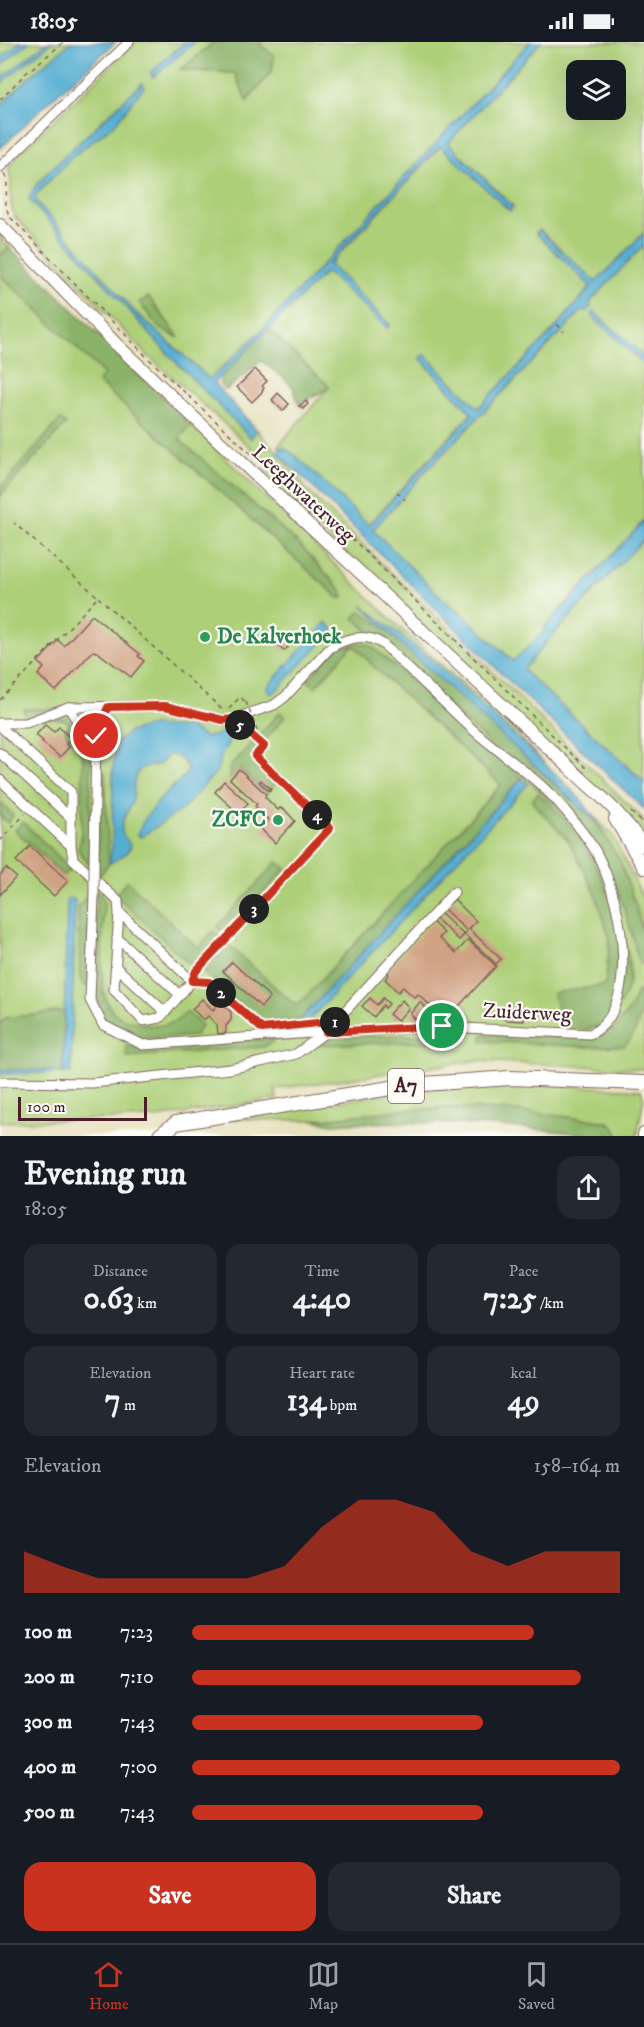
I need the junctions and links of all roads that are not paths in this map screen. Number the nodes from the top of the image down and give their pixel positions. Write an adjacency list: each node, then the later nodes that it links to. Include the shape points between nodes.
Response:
1 (129, 42): 2 (street)
2 (1, 170)
3 (0, 225): 9 (main road, Leeghwaterweg, via 213,436)
4 (68, 707): 5 (street); 6 (street, via 26,723); 7 (street, via 82,728)
5 (108, 707): 7 (street); 18 (street, via 165,706 233,719 274,705 338,643 355,637 380,642 483,739 544,788 590,842 611,880)
6 (0, 725): 11 (street, via 71,792)
7 (96, 736): 23 (street, Zuiderweg, bridge, via 90,1000 103,1025 143,1045)
8 (0, 753): 11 (street)
9 (590, 779): 13 (main road, Leeghwaterweg); 14 (main road, Leeghwaterweg)
10 (0, 780): 12 (street)
11 (71, 818): 12 (street)
12 (71, 846): 16 (street, via 73,859 118,901)
13 (644, 846)
14 (644, 868)
15 (454, 892): 23 (street)
16 (119, 912): 17 (street); 20 (street, via 192,981)
17 (117, 938): 19 (street); 20 (street)
18 (632, 948)
19 (116, 966): 22 (street); 22 (street, via 114,990 143,1021 160,1018)
20 (180, 995): 22 (street)
21 (625, 1007): 23 (street, Zuiderweg, via 609,1026 590,1034 442,1026)
22 (165, 1012)
23 (326, 1032): 24 (street, via 296,1054 230,1069 92,1083)
24 (0, 1082)
25 (644, 1083): 26 (highway, A7, via 510,1078 409,1085 176,1123)
26 (159, 1136)

